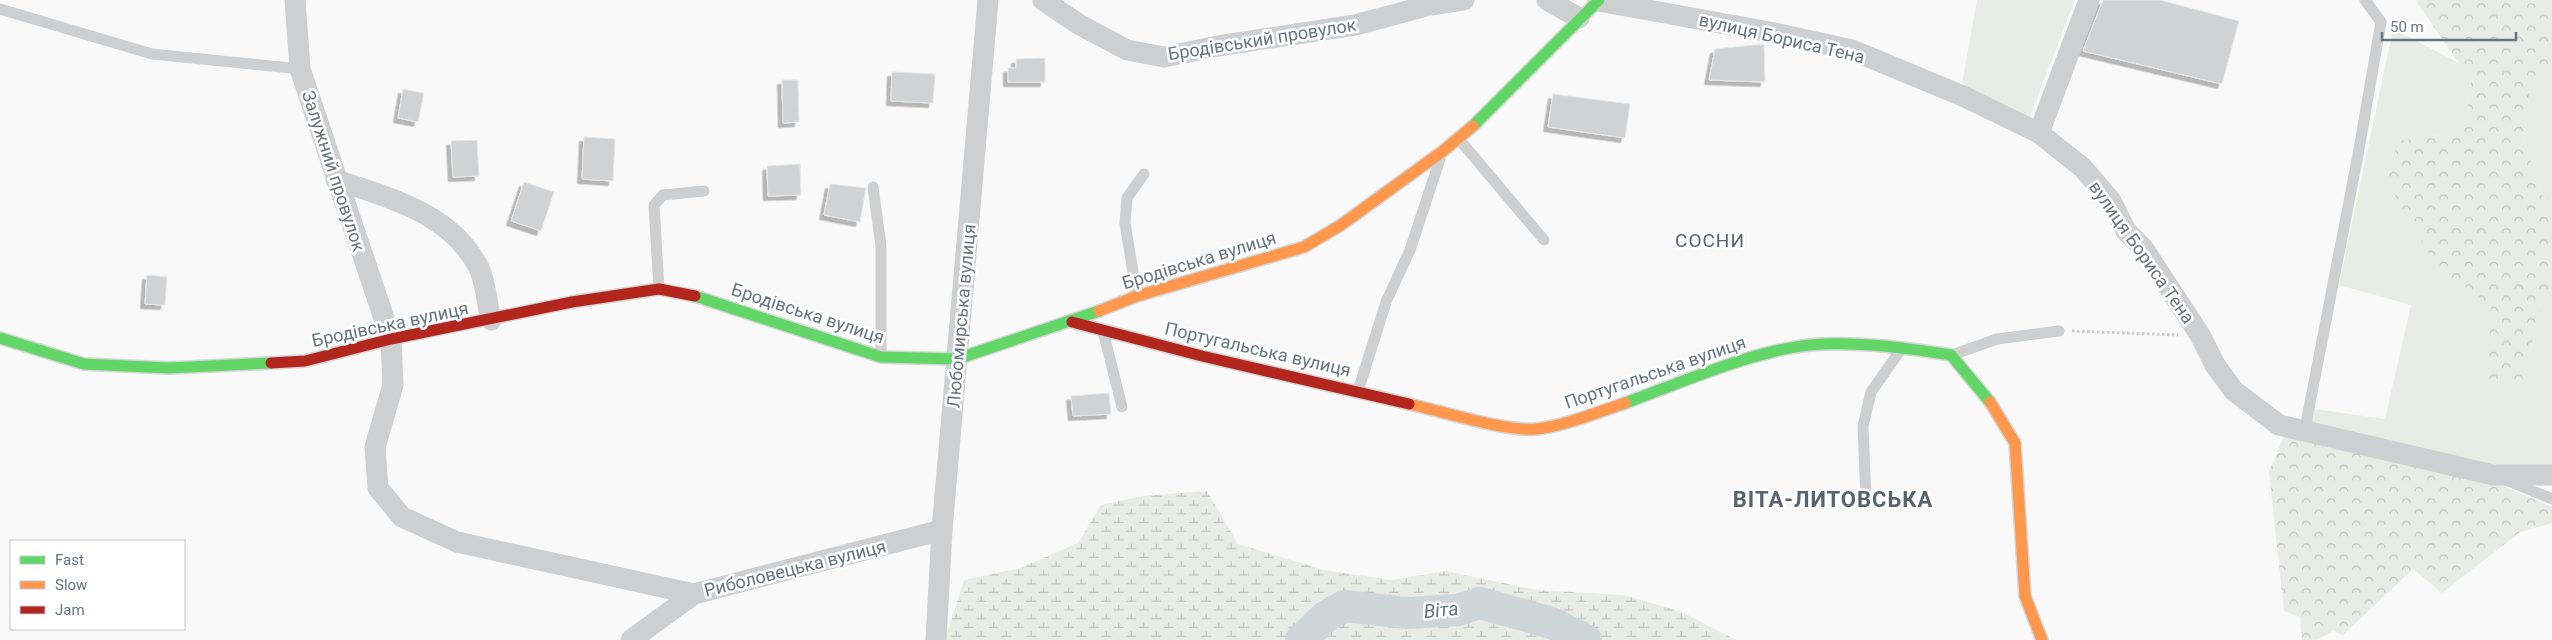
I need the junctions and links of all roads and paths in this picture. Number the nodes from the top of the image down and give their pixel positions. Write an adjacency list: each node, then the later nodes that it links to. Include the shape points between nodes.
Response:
1 (295, 0): 11 (street, Залужний провулок)
2 (988, 0): 32 (street, Любомирська вулиця)
3 (1043, 0): 4 (street, Бродівський провулок, via 1126,50 1164,57 1355,25 1426,6)
4 (1464, 0)
5 (1547, 0): 10 (street)
6 (2089, 0): 12 (street)
7 (2365, 0): 35 (lane, via 2380,22)
8 (1599, 1): 10 (street, Бродівська вулиця); 12 (street, вулиця Бориса Тена, via 1852,50 1957,93)
9 (0, 9): 11 (lane, via 152,54)
10 (1578, 18): 13 (street, Бродівська вулиця, via 1486,115)
11 (300, 69): 16 (street, Залужний провулок)
12 (2039, 133): 26 (street, вулиця Бориса Тена, via 2083,168 2111,201 2126,231 2143,248)
13 (1457, 137): 14 (street, Бродівська вулиця); 19 (lane)
14 (1442, 151): 21 (street, Бродівська вулиця, via 1341,225 1304,247); 33 (lane, via 1410,250 1386,302)
15 (1144, 174): 21 (lane, via 1127,198 1125,223)
16 (336, 180): 22 (street, via 402,202 434,218 460,240 479,269); 28 (street, Залужний провулок)
17 (873, 187): 31 (lane, via 881,246)
18 (704, 191): 20 (lane, via 663,195 654,205)
19 (1544, 240)
20 (659, 289): 22 (street, Бродівська вулиця, via 572,302); 31 (street, Бродівська вулиця, via 708,299)
21 (1137, 296): 23 (street, Бродівська вулиця)
22 (491, 320): 28 (street, Бродівська вулиця)
23 (1072, 322): 24 (street, Португальська вулиця); 32 (street, Бродівська вулиця)
24 (1103, 330): 33 (street, Португальська вулиця, via 1202,356); 34 (lane)
25 (2059, 331): 26 (path); 30 (lane, via 1997,339)
26 (2200, 335): 35 (street, вулиця Бориса Тена, via 2215,365 2234,391 2279,425)
27 (0, 338): 28 (street, Бродівська вулиця, via 84,364 169,368 305,361)
28 (391, 339): 41 (street, Залужний провулок, via 393,385 375,447 378,488 402,517 457,542)
29 (1903, 347): 30 (street, Португальська вулиця); 33 (street, Португальська вулиця, via 1821,344 1756,356 1591,415 1536,429 1501,425); 39 (lane, via 1872,392 1867,409 1863,426)
30 (1951, 355): 44 (street, via 1995,409 2015,443 2025,596)
31 (881, 357): 32 (street, Бродівська вулиця)
32 (957, 359): 40 (street, Любомирська вулиця)
33 (1358, 390)
34 (1122, 407)
35 (2304, 433): 36 (street, вулиця Бориса Тена)
36 (2493, 474): 37 (street, вулиця Бориса Тена); 38 (lane)
37 (2552, 475)
38 (2552, 499)
39 (1866, 500)
40 (942, 530): 41 (street, Риболовецька вулиця); 42 (street, Любомирська вулиця)
41 (694, 594): 43 (street, Риболовецька вулиця)
42 (937, 636)
43 (631, 640)
44 (2042, 640)

